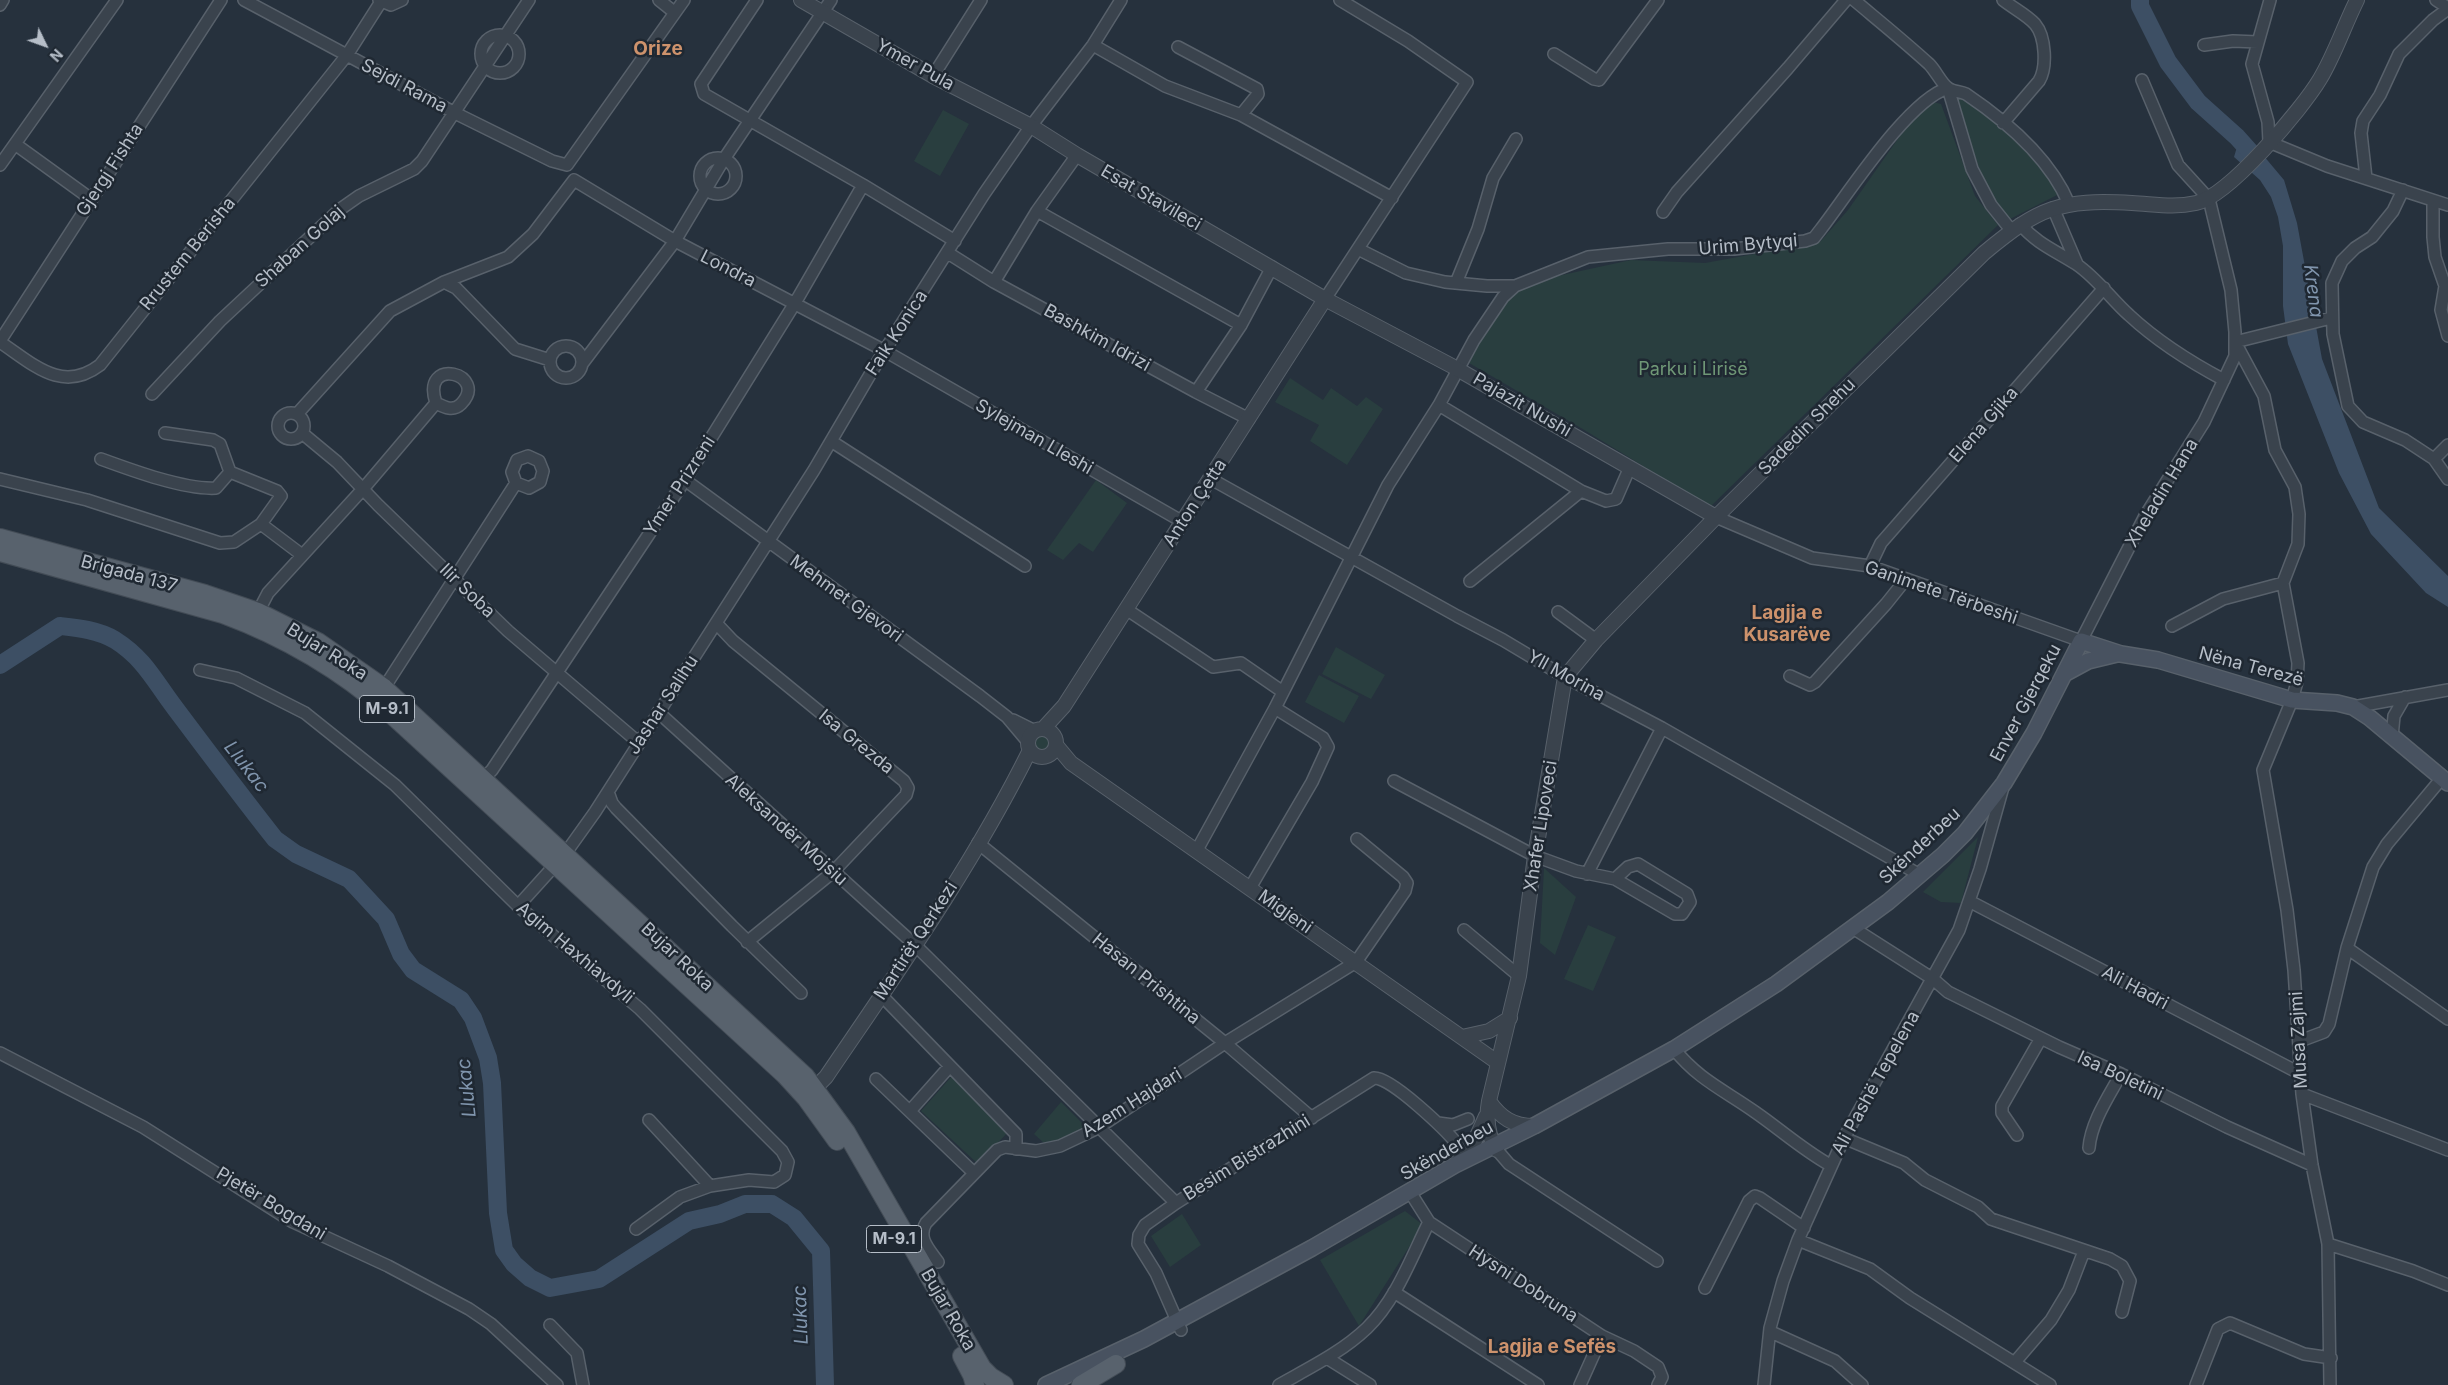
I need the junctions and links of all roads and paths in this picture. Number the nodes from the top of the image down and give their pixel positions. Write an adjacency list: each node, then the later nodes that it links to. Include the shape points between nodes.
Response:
1 (3, 0): 22 (street)
2 (116, 0): 43 (street)
3 (221, 0): 56 (street, Gjergj Fishta)
4 (244, 0): 32 (street, Sejdi Rama)
5 (402, 0): 21 (street, via 391,5)
6 (529, 0): 26 (street, Shaban Golaj)
7 (659, 0): 25 (street)
8 (684, 0): 25 (street)
9 (757, 0): 39 (street, via 700,84 704,94)
10 (801, 0): 23 (street, Ymer Pula)
11 (981, 0): 34 (street)
12 (1121, 0): 29 (street, Faik Konica)
13 (1340, 0): 54 (street, via 1467,82)
14 (1658, 0): 31 (street, via 1599,80)
15 (1846, 0): 62 (street)
16 (1854, 0): 36 (street, via 1913,49)
17 (2004, 0): 40 (street, via 2035,24 2042,39 2044,64 2039,81)
18 (2270, 0): 27 (street)
19 (2357, 0): 44 (street, via 2321,77)
20 (2436, 0): 24 (street)
21 (381, 1): 32 (street, Rrustem Berisha)
22 (0, 5)
23 (827, 6): 34 (street, Ymer Pula); 39 (street)
24 (2448, 9): 48 (street, via 2399,54 2380,95 2363,121 2360,133)
25 (674, 12): 37 (street, Sejdi Rama, via 567,165 552,162)
26 (504, 36): 33 (street, Shaban Golaj); 33 (street, via 518,47 516,65 500,73)
27 (2258, 42): 28 (street); 44 (street, via 2252,64 2268,122)
28 (2204, 45)
29 (1093, 46): 38 (street, via 1165,86); 41 (street, Faik Konica)
30 (1178, 47): 38 (street, via 1259,91)
31 (1554, 54)
32 (347, 55): 37 (street, Sejdi Rama); 80 (street, Rrustem Berisha, via 100,365 79,376 56,377)
33 (484, 64): 37 (street, Shaban Golaj)
34 (933, 76): 41 (street, Ymer Pula)
35 (2142, 80): 55 (street, via 2178,165)
36 (1948, 88): 40 (street, via 1963,92); 63 (street, via 1972,169 1990,205); 73 (street, Urim Bytyqi, via 1936,92 1908,116 1814,238 1734,249 1668,250 1588,257)
37 (455, 113): 88 (street, Shaban Golaj, via 414,169 359,196 339,210 220,321)
38 (1241, 115): 54 (street)
39 (751, 121): 46 (street); 49 (street)
40 (2004, 123): 58 (street, via 2052,174)
41 (1031, 126): 45 (street, Esat Stavileci); 64 (street, Faik Konica)
42 (1516, 139): 72 (street, via 1493,178 1478,229)
43 (14, 144): 47 (street); 56 (street)
44 (2265, 146): 48 (street); 55 (street)
45 (1077, 155): 61 (street); 69 (street, Esat Stavileci)
46 (724, 159): 50 (street); 50 (street, via 736,172 735,183 722,194)
47 (0, 165)
48 (2366, 178): 51 (street)
49 (863, 185): 64 (street); 76 (street, Ymer Prizreni)
50 (706, 189): 65 (street)
51 (2403, 190): 57 (street); 77 (street, via 2393,212 2372,237 2342,261 2332,283)
52 (594, 193): 53 (street); 53 (street, Londra, via 574,180); 65 (street, Londra)
53 (564, 194): 70 (street, via 533,234 508,257)
54 (1392, 198): 66 (street)
55 (2209, 198): 58 (street, Sadedin Shehu, via 2176,206); 81 (street, Xheladin Hana, via 2231,290)
56 (91, 199): 80 (street, Gjergj Fishta)
57 (2433, 200): 59 (street); 79 (street, via 2435,257 2445,286 2441,310)
58 (2069, 204): 60 (street, Sadedin Shehu)
59 (2448, 206)
60 (2053, 208): 63 (street, Sadedin Shehu); 68 (street)
61 (1038, 211): 71 (street); 78 (street)
62 (1663, 212)
63 (2016, 227): 68 (street); 108 (street, Sadedin Shehu, via 1984,253)
64 (955, 241): 67 (street, Faik Konica)
65 (675, 242): 76 (street, Londra); 84 (street)
66 (1358, 249): 72 (street, Urim Bytyqi, via 1406,273); 75 (street)
67 (948, 252): 71 (street, Bashkim Idrizi); 82 (street, Faik Konica)
68 (2076, 264): 74 (street)
69 (1272, 268): 75 (street, Esat Stavileci); 78 (street)
70 (444, 282): 83 (street, via 456,288 515,349); 91 (street, via 390,311)
71 (994, 282): 87 (street, Bashkim Idrizi)
72 (1456, 283): 73 (street, Urim Bytyqi)
73 (1515, 286): 85 (street, Urim Bytyqi, via 1497,304)
74 (2104, 288): 86 (street, via 2129,315 2160,340 2185,359); 117 (street, Elena Gjika, via 1881,543)
75 (1325, 299): 85 (street, Pajazit Nushi); 92 (street, Anton Çetta)
76 (795, 303): 82 (street, Londra); 104 (street, Ymer Prizreni)
77 (2331, 318): 81 (street); 98 (street, via 2348,406 2363,422 2405,440)
78 (1241, 325): 87 (street)
79 (2448, 336)
80 (0, 342)
81 (2235, 342): 86 (street, Xheladin Hana, via 2235,356); 121 (street, via 2264,396 2275,450 2295,487 2299,514 2298,544)
82 (885, 351): 95 (street, Faik Konica); 109 (street, Sylejman Lleshi)
83 (550, 360): 84 (street, via 554,351 566,346 579,352); 84 (street, via 554,374 565,379 576,375)
84 (582, 364)
85 (1458, 369): 90 (street, Urim Bytyqi); 99 (street, Pajazit Nushi)
86 (2224, 380): 128 (street, Xheladin Hana, via 2204,422 2145,516)
87 (1196, 392): 92 (street, Bashkim Idrizi)
88 (152, 394)
89 (436, 403): 106 (street)
90 (1439, 405): 107 (street); 115 (street, Urim Bytyqi, via 1388,485)
91 (297, 414): 94 (street, via 304,423); 94 (street, via 290,412 283,416 278,422 278,430 283,437 290,439)
92 (1249, 419): 102 (street, Anton Çetta)
93 (166, 433): 100 (street, via 213,440 220,444)
94 (302, 433): 106 (street, Ilir Soba)
95 (831, 441): 112 (street, Faik Konica); 116 (street)
96 (2448, 445): 98 (street)
97 (100, 459): 100 (street, via 209,488 216,488)
98 (2434, 459): 103 (street)
99 (1630, 467): 107 (street, via 1618,496 1612,500 1606,501); 108 (street, Pajazit Nushi)
100 (230, 472): 110 (street, via 278,491 281,496)
101 (0, 479): 110 (street, via 87,500 220,543 234,542)
102 (1211, 479): 109 (street, Anton Çetta); 115 (street, Yll Morina)
103 (2448, 479)
104 (685, 480): 112 (street, Mehmet Gjevori); 131 (street, Ymer Prizreni)
105 (516, 483): 118 (street)
106 (363, 489): 114 (street); 118 (street, Ilir Soba)
107 (1581, 491): 120 (street)
108 (1716, 517): 117 (street, Ganimete Tërbeshi, via 1812,558); 127 (street, Sadedin Shehu)
109 (1183, 522): 122 (street, Anton Çetta)
110 (261, 524): 114 (street)
111 (0, 538): 124 (main road, Brigada 137 / M-9.1, via 205,594)
112 (768, 542): 125 (street, Jashar Salihu); 146 (street, Mehmet Gjevori)
113 (0, 552): 124 (main road, Brigada 137 / M-9.1, via 197,606)
114 (302, 555): 124 (street, via 268,593)
115 (1352, 557): 134 (street, Yll Morina); 137 (street, Urim Bytyqi)
116 (1024, 566)
117 (1870, 566): 119 (street, Ganimete Tërbeshi)
118 (453, 579): 131 (street, Ilir Soba); 135 (street)
119 (1906, 579): 128 (street, Ganimete Tërbeshi); 133 (street, via 1815,682 1810,685)
120 (1470, 581)
121 (2283, 583): 126 (street, via 2223,599); 139 (street, Musa Zajmi, via 2298,663)
122 (1126, 609): 137 (street, via 1213,667 1241,663); 146 (street, Anton Çetta)
123 (1558, 612): 127 (street)
124 (255, 618): 135 (main road, Bujar Roka / M-9.1, via 318,642); 156 (main road, Bujar Roka / M-9.1, via 371,696)
125 (716, 623): 142 (street, Jashar Salihu); 157 (street, Isa Grezda, via 739,646 904,781 908,788 906,794)
126 (2172, 626)
127 (1596, 640): 134 (street, Sadedin Shehu)
128 (2081, 641): 129 (main road, Nëna Terezë); 132 (main road, Enver Gjerqeku)
129 (2121, 654): 132 (main road, via 2088,662); 139 (main road, Nëna Terezë, via 2158,660)
130 (200, 670): 163 (street, Agim Haxhiavdyli, via 236,678 305,712 395,785)
131 (556, 672): 145 (street, Ilir Soba); 147 (street, Ymer Prizreni)
132 (2064, 674): 150 (main road, Enver Gjerqeku)
133 (1790, 676)
134 (1565, 677): 143 (street, Yll Morina); 155 (street, Xhafer Lipoveci)
135 (384, 688): 147 (main road, Bujar Roka / M-9.1)
136 (2448, 690): 138 (street)
137 (1283, 692): 141 (street, Urim Bytyqi)
138 (2405, 697): 140 (street); 144 (street, via 2394,716)
139 (2292, 700): 140 (main road, Nëna Terezë); 178 (street, Musa Zajmi, via 2263,770 2287,910)
140 (2352, 707): 144 (main road, Nëna Terezë)
141 (1275, 708): 154 (street, Urim Bytyqi); 161 (street, via 1323,738 1328,747 1312,782)
142 (658, 712): 145 (street, Jashar Salihu); 157 (street, Aleksandër Mojsiu)
143 (1662, 728): 158 (street); 159 (street, Yll Morina)
144 (2392, 737): 148 (main road, Nëna Terezë)
145 (638, 742): 151 (street, Jashar Salihu)
146 (1041, 743): 153 (street, Martirët Qerkezi); 154 (street, Migjeni)
147 (483, 779): 156 (main road, Bujar Roka / M-9.1)
148 (2445, 780): 168 (street, via 2386,844 2373,867)
149 (1394, 781): 155 (street)
150 (2004, 784): 159 (main road, Skënderbeu, via 1965,833); 162 (street, Ali Pashë Tepelena)
151 (608, 792): 156 (street, Jashar Salihu); 166 (street, via 616,808)
152 (1357, 839): 169 (street, via 1407,883 1405,891)
153 (978, 843): 167 (street, Martirët Qerkezi); 179 (street, Hasan Prishtina)
154 (1197, 850): 161 (street, Migjeni)
155 (1535, 856): 158 (street); 170 (street, Xhafer Lipoveci)
156 (560, 859): 163 (street); 187 (main road, Bujar Roka / M-9.1, via 779,1070)
157 (833, 872): 166 (street); 167 (street, Aleksandër Mojsiu)
158 (1587, 874): 160 (street)
159 (1920, 875): 164 (main road, Skënderbeu)
160 (1615, 879): 160 (street, via 1677,915 1682,914 1690,902 1687,894 1638,864 1628,867)
161 (1250, 888): 169 (street, Migjeni)
162 (1970, 901): 171 (street, Ali Pashë Tepelena); 185 (street, Ali Hadri)
163 (518, 906): 208 (street, Agim Haxhiavdyli, via 640,1009 782,1151 788,1162 785,1175 774,1182 748,1180)
164 (1853, 928): 171 (street); 180 (main road, Skënderbeu, via 1776,984)
165 (1464, 930): 170 (street)
166 (747, 942): 172 (street)
167 (915, 946): 173 (street, Martirët Qerkezi); 196 (street, Aleksandër Mojsiu)
168 (2348, 948): 175 (street); 178 (street, via 2327,1028)
169 (1356, 962): 176 (street, Migjeni); 179 (street, Azem Hajdari)
170 (1519, 976): 174 (street, Xhafer Lipoveci)
171 (1933, 979): 177 (street, Isa Boletini, via 1948,992); 198 (street, Ali Pashë Tepelena)
172 (801, 993)
173 (881, 995): 183 (street); 187 (street, Martirët Qerkezi, via 826,1077)
174 (1510, 1018): 176 (street, via 1489,1031); 182 (street, Xhafer Lipoveci)
175 (2448, 1019)
176 (1462, 1037): 182 (street, Migjeni)
177 (2041, 1038): 184 (street, Isa Boletini); 197 (street, via 2002,1106 2002,1113)
178 (2300, 1042): 185 (street, Musa Zajmi)
179 (1225, 1043): 191 (street, Hasan Prishtina); 196 (street, Azem Hajdari)
180 (1674, 1049): 195 (main road, Skënderbeu); 205 (street, via 1690,1068)
181 (0, 1052): 231 (street, Pjetër Bogdani, via 143,1127 293,1222 469,1308)
182 (1498, 1062): 189 (street, Xhafer Lipoveci)
183 (950, 1066): 190 (street); 202 (street, via 1016,1134)
184 (2121, 1074): 201 (street, via 2090,1138); 206 (street, Isa Boletini)
185 (2301, 1074): 188 (street, Musa Zajmi)
186 (876, 1080): 190 (street)
187 (811, 1093): 233 (main road, Bujar Roka / M-9.1, via 968,1367); 234 (main road, Bujar Roka / M-9.1, via 846,1132 982,1368)
188 (2302, 1094): 203 (street); 206 (street, Musa Zajmi)
189 (1488, 1107): 195 (street, via 1514,1124); 200 (street, Xhafer Lipoveci, via 1489,1136); 204 (street, via 1473,1144)
190 (910, 1111): 207 (street)
191 (1312, 1118): 194 (street, Besim Bistrazhini, via 1369,1080 1379,1078 1388,1081); 210 (street, Besim Bistrazhini)
192 (1468, 1119): 194 (street, via 1453,1125)
193 (649, 1120): 208 (street)
194 (1438, 1123): 199 (street)
195 (1534, 1126): 200 (main road, Skënderbeu)
196 (1098, 1128): 202 (street, Azem Hajdari, via 1060,1146 1036,1151); 210 (street, Aleksandër Mojsiu)
197 (2017, 1135)
198 (1844, 1138): 205 (street, Ali Pashë Tepelena); 216 (street, via 1904,1164 1925,1180 1978,1207 1991,1219)
199 (1458, 1145)
200 (1495, 1147): 204 (main road, Skënderbeu); 209 (main road, Skënderbeu); 217 (street, via 1509,1164)
201 (2089, 1148)
202 (1016, 1149): 207 (street, Azem Hajdari, via 1005,1147 997,1150)
203 (2448, 1150)
204 (1455, 1165): 209 (main road, Skënderbeu)
205 (1830, 1165): 212 (street, Ali Pashë Tepelena)
206 (2312, 1165): 215 (street, Musa Zajmi)
207 (974, 1173): 218 (street, Azem Hajdari, via 922,1230 922,1238)
208 (710, 1186): 213 (street, Agim Haxhiavdyli, via 680,1197)
209 (1413, 1196): 211 (street, Hysni Dobruna); 224 (main road, Skënderbeu, via 1312,1248)
210 (1176, 1203): 224 (street, Besim Bistrazhini, via 1144,1225 1138,1244 1156,1273)
211 (1429, 1222): 221 (street); 226 (street, Hysni Dobruna)
212 (1804, 1228): 214 (street, Ali Pashë Tepelena); 220 (street, via 1755,1196 1749,1201)
213 (636, 1229)
214 (1798, 1240): 225 (street, Ali Pashë Tepelena); 229 (street, via 1870,1269 1910,1298)
215 (2328, 1244): 219 (street); 228 (street, Musa Zajmi)
216 (2084, 1251): 222 (street, via 2122,1266 2130,1281); 229 (street, via 2056,1313)
217 (1657, 1261)
218 (938, 1262)
219 (2448, 1285)
220 (1705, 1288)
221 (1394, 1292): 227 (street, via 1367,1328); 240 (street)
222 (2122, 1312)
223 (550, 1325): 232 (street, via 577,1353)
224 (1179, 1326): 230 (main road, Skënderbeu); 235 (main road, Skënderbeu)
225 (1770, 1332): 243 (street, Ali Pashë Tepelena); 244 (street, via 1835,1361)
226 (1602, 1336): 241 (street); 242 (street, Hysni Dobruna, via 1658,1367 1662,1377)
227 (1327, 1358): 238 (street); 239 (street)
228 (2331, 1358): 246 (street, via 2304,1354 2230,1323 2223,1324 2218,1329); 247 (street, Musa Zajmi)
229 (2016, 1362): 245 (street)
230 (1116, 1364): 236 (main road, Skënderbeu); 237 (main road)
231 (557, 1385)
232 (583, 1385)
233 (975, 1385)
234 (1004, 1385)
235 (1046, 1385)
236 (1071, 1385)
237 (1081, 1385)
238 (1279, 1385)
239 (1370, 1385)
240 (1538, 1385)
241 (1580, 1385)
242 (1658, 1385)
243 (1764, 1385)
244 (1862, 1385)
245 (2050, 1385)
246 (2196, 1385)
247 (2330, 1385)

